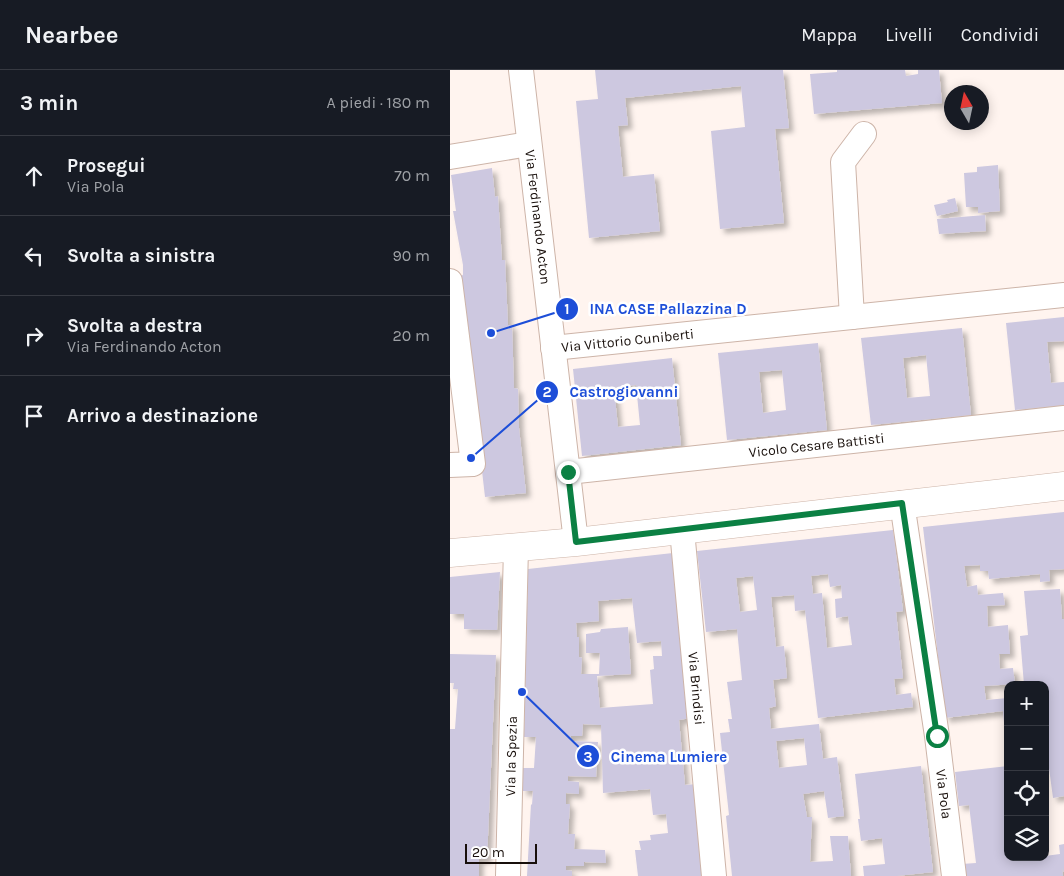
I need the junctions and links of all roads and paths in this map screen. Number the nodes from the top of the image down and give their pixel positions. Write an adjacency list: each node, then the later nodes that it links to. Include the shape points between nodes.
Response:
1 (521, 70): 3 (street, Via Ferdinando Acton)
2 (864, 134): 7 (street, via 843,162)
3 (529, 144): 4 (street); 8 (street, Via Ferdinando Acton)
4 (450, 157)
5 (450, 281): 10 (street)
6 (1064, 295): 7 (street, Via Vittorio Cuniberti)
7 (852, 317): 8 (street, Via Vittorio Cuniberti)
8 (553, 348): 11 (street, Via Ferdinando Acton)
9 (1064, 418): 11 (street, Vicolo Cesare Battisti)
10 (462, 465)
11 (568, 472): 15 (street, Via Ferdinando Acton)
12 (1064, 486): 13 (main road)
13 (902, 503): 14 (main road); 20 (street, Via Pola)
14 (682, 530): 15 (main road); 19 (street, Via Brindisi)
15 (576, 542): 16 (main road)
16 (516, 547): 17 (main road); 18 (street, Via la Spezia)
17 (450, 553)
18 (508, 876)
19 (714, 876)
20 (954, 876)

